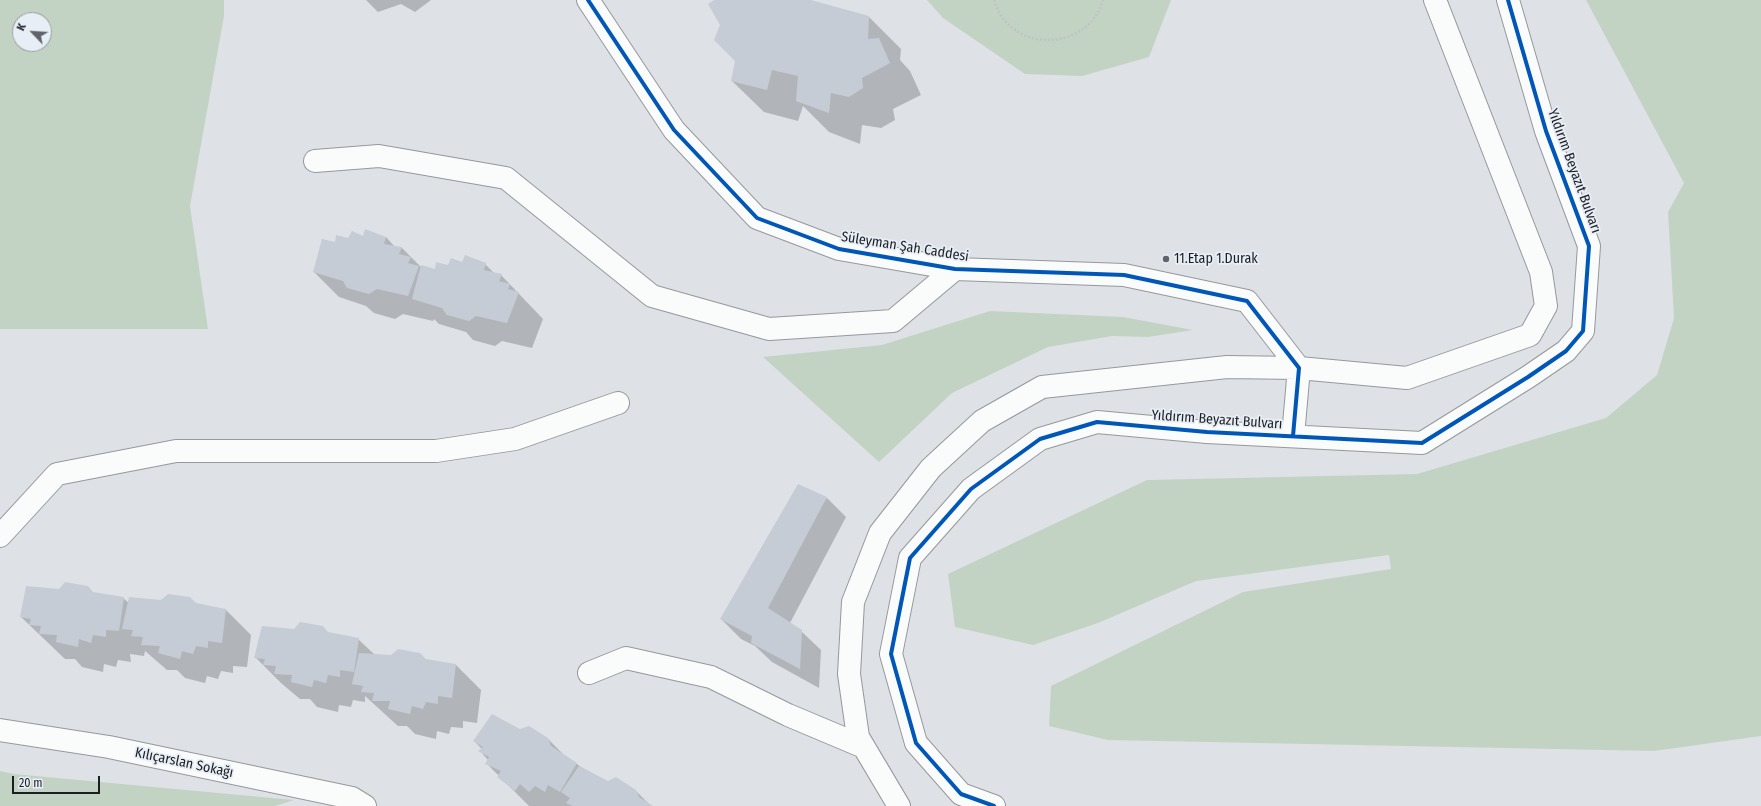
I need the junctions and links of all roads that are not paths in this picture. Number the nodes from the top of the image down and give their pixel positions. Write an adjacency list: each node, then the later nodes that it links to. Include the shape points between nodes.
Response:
1 (588, 0): 5 (street, Süleyman Şah Caddesi, via 674,130 757,218 839,249)
2 (1435, 0): 6 (street, via 1541,272 1546,306 1530,335 1407,378)
3 (1508, 0): 8 (street, Yıldırım Beyazıt Bulvarı, via 1546,131 1589,246 1583,331 1566,351 1422,443)
4 (315, 161): 5 (street, via 378,156 506,178 652,296 769,329 893,321)
5 (955, 268): 6 (street, Süleyman Şah Caddesi, via 1124,275 1247,301)
6 (1298, 368): 8 (street); 12 (street, via 1227,367 1042,387 982,421 931,468 880,533 853,602 849,674 858,737)
7 (618, 403): 9 (street, via 515,439 436,451 176,451 57,474)
8 (1293, 436): 15 (street, Yıldırım Beyazıt Bulvarı, via 1207,432 1097,422 1040,439 971,489 910,558 891,654 916,743 961,794)
9 (0, 536)
10 (589, 673): 12 (street, via 626,658 711,677 788,715)
11 (0, 730): 13 (street, Kılıçarslan Sokağı, via 109,747 352,798)
12 (864, 747): 14 (street)
13 (365, 806)
14 (900, 806)
15 (994, 806)

